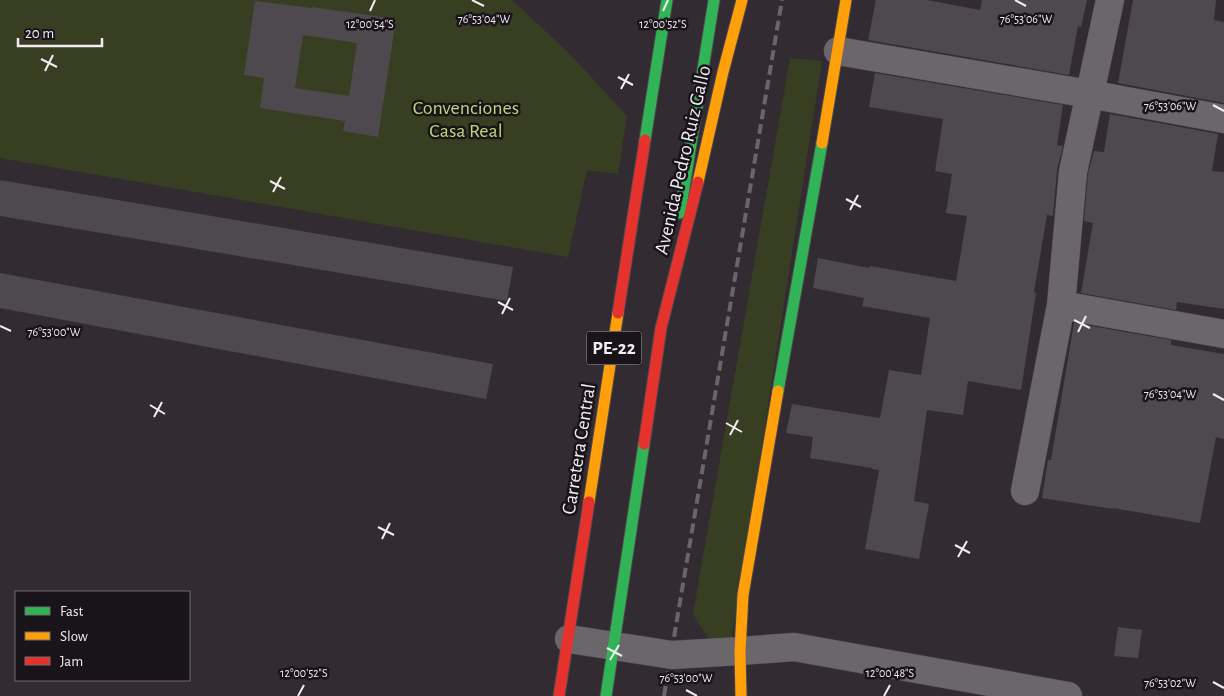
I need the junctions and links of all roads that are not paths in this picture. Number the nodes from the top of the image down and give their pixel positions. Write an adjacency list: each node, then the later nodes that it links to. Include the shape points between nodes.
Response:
1 (667, 0): 13 (main road, Carretera Central / PE-22)
2 (714, 0): 10 (main road)
3 (742, 0): 10 (main road, Avenida Pedro Ruiz Gallo / PE-22)
4 (846, 0): 6 (main road)
5 (1110, 0): 7 (street)
6 (838, 51): 7 (street); 15 (main road, via 743,595)
7 (1089, 94): 8 (street); 9 (street, via 1073,172)
8 (1224, 119)
9 (1061, 305): 11 (street); 12 (street)
10 (661, 328): 14 (main road, PE-22)
11 (1224, 334)
12 (1025, 491)
13 (569, 639): 14 (street); 16 (main road, Carretera Central / PE-22)
14 (614, 646): 15 (street, via 672,655); 17 (main road, PE-22)
15 (740, 652): 18 (main road); 19 (street, via 794,647)
16 (559, 696)
17 (606, 696)
18 (741, 696)
19 (1068, 696)

